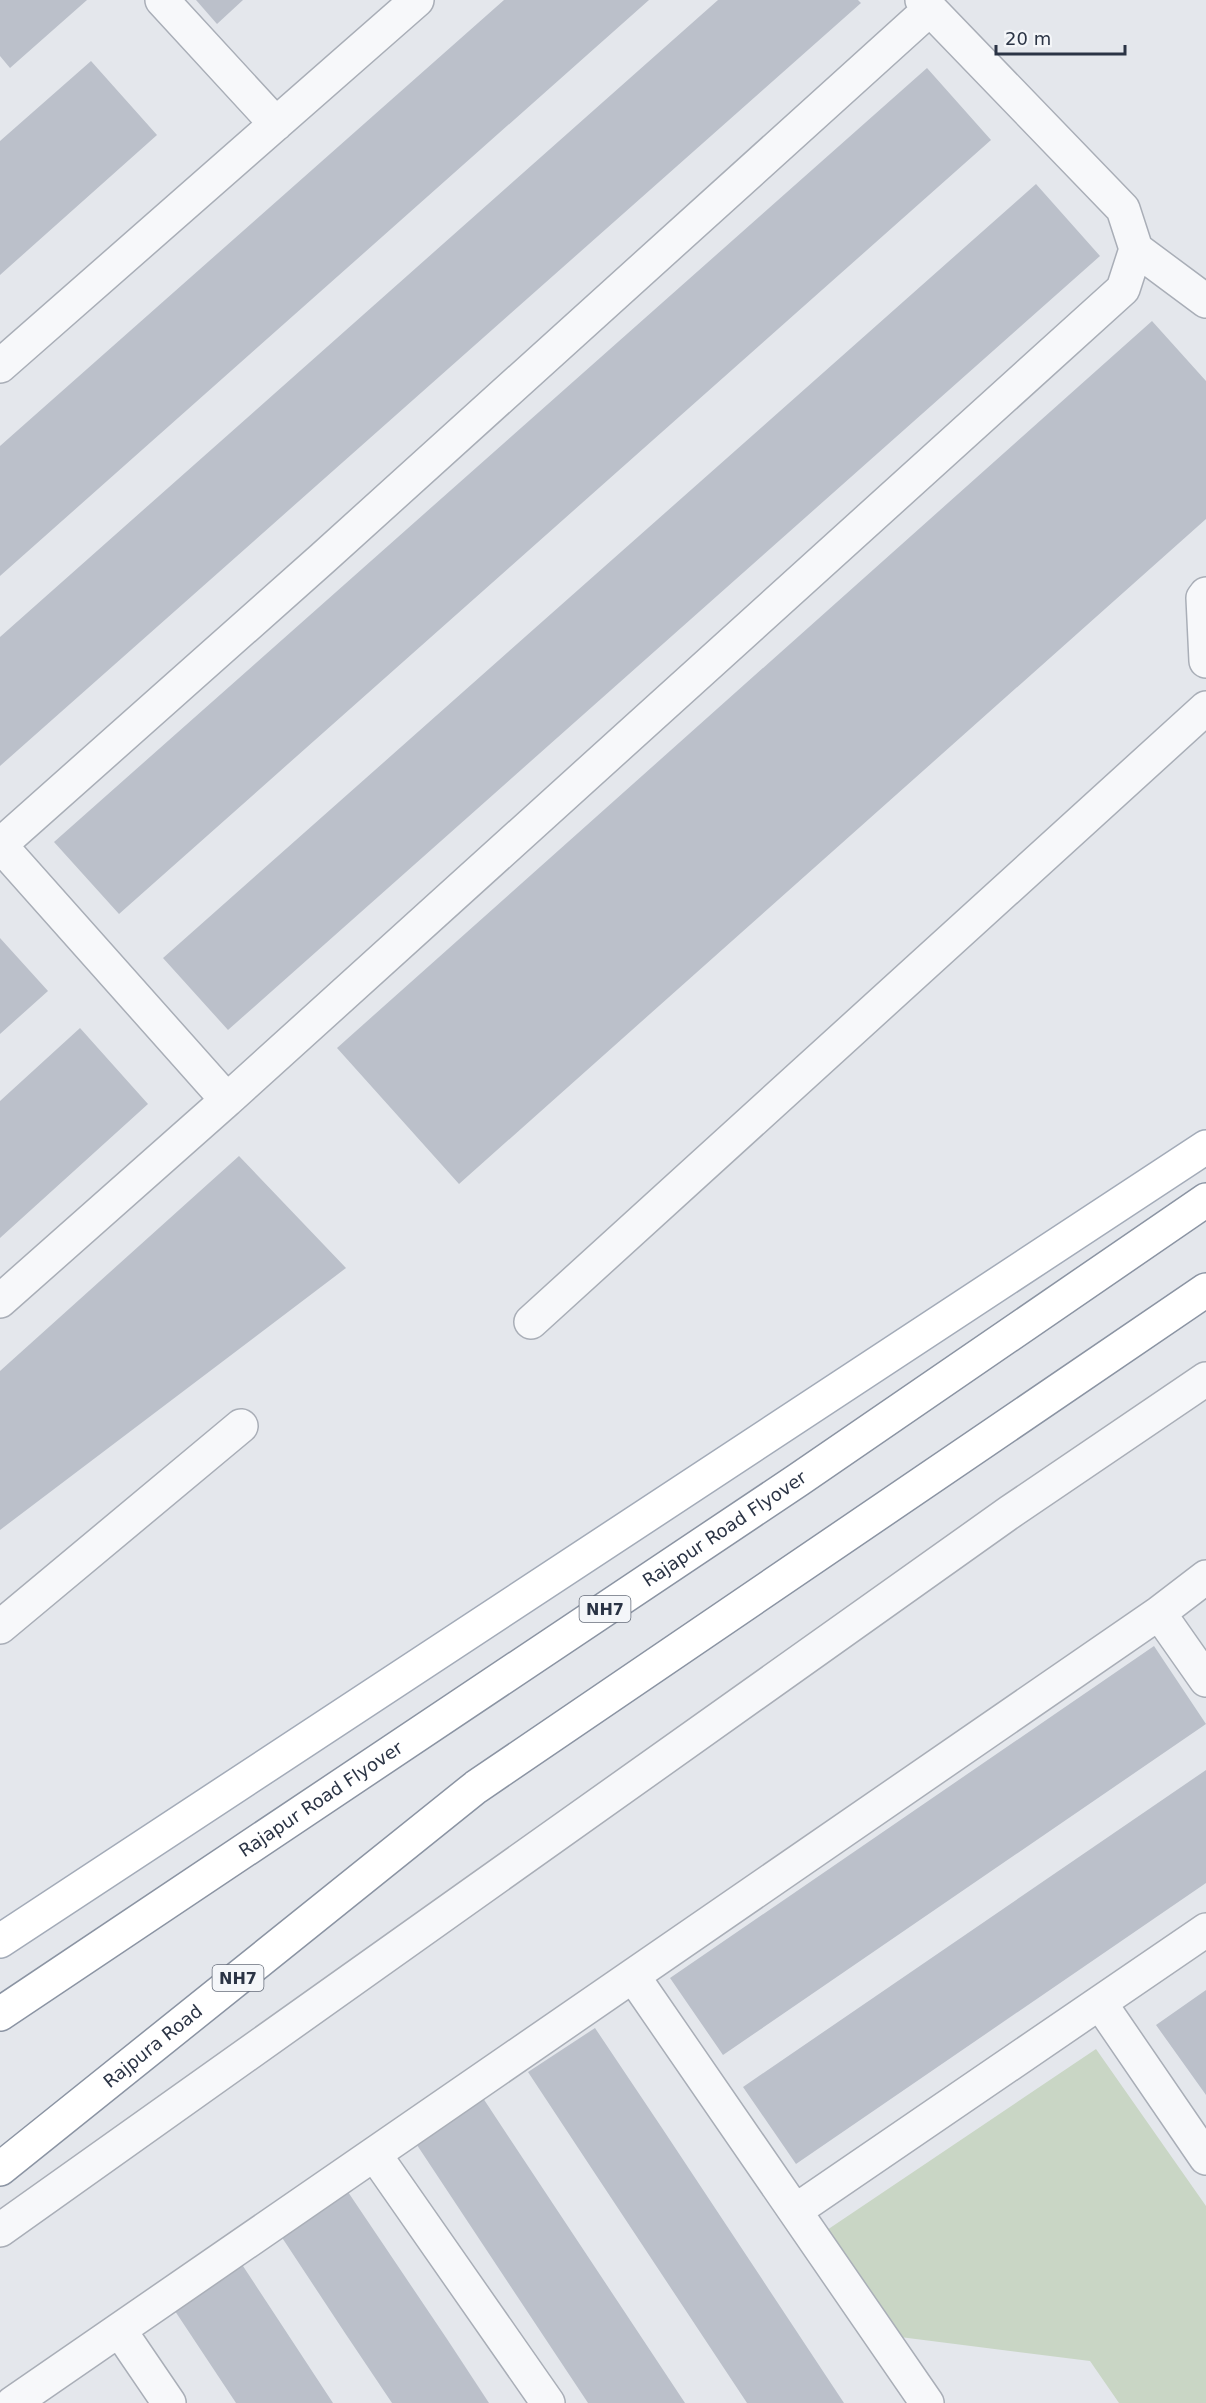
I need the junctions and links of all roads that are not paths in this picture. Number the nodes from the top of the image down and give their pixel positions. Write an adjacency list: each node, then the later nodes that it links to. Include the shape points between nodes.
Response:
1 (162, 0): 4 (street)
2 (417, 0): 4 (street)
3 (926, 4): 5 (street, via 1123,209); 11 (street, via 323,558)
4 (276, 124): 7 (street)
5 (1136, 249): 6 (street); 12 (street, via 1123,289)
6 (1206, 301)
7 (0, 366)
8 (1205, 598): 9 (street)
9 (1206, 661)
10 (1206, 708): 17 (street)
11 (0, 845): 12 (street)
12 (227, 1100): 16 (street)
13 (1206, 1147): 25 (main road)
14 (1206, 1200): 28 (main road, Rajapur Road Flyover / NH7, via 798,1480)
15 (1206, 1290): 31 (main road, Rajpura Road / NH7, via 476,1787)
16 (0, 1301)
17 (531, 1322)
18 (1206, 1379): 33 (street, via 1010,1512)
19 (241, 1426): 22 (street)
20 (1206, 1577): 21 (street)
21 (1159, 1613): 23 (street); 26 (street)
22 (0, 1627)
23 (1206, 1680)
24 (1206, 1930): 27 (street)
25 (0, 1941)
26 (633, 1976): 29 (street); 32 (street)
27 (1100, 2003): 30 (street); 32 (street)
28 (0, 2014)
29 (375, 2155): 34 (street); 37 (street)
30 (1206, 2158)
31 (0, 2169)
32 (795, 2211): 38 (street)
33 (0, 2230)
34 (120, 2331): 35 (street); 36 (street)
35 (13, 2403)
36 (169, 2403)
37 (548, 2403)
38 (927, 2403)

